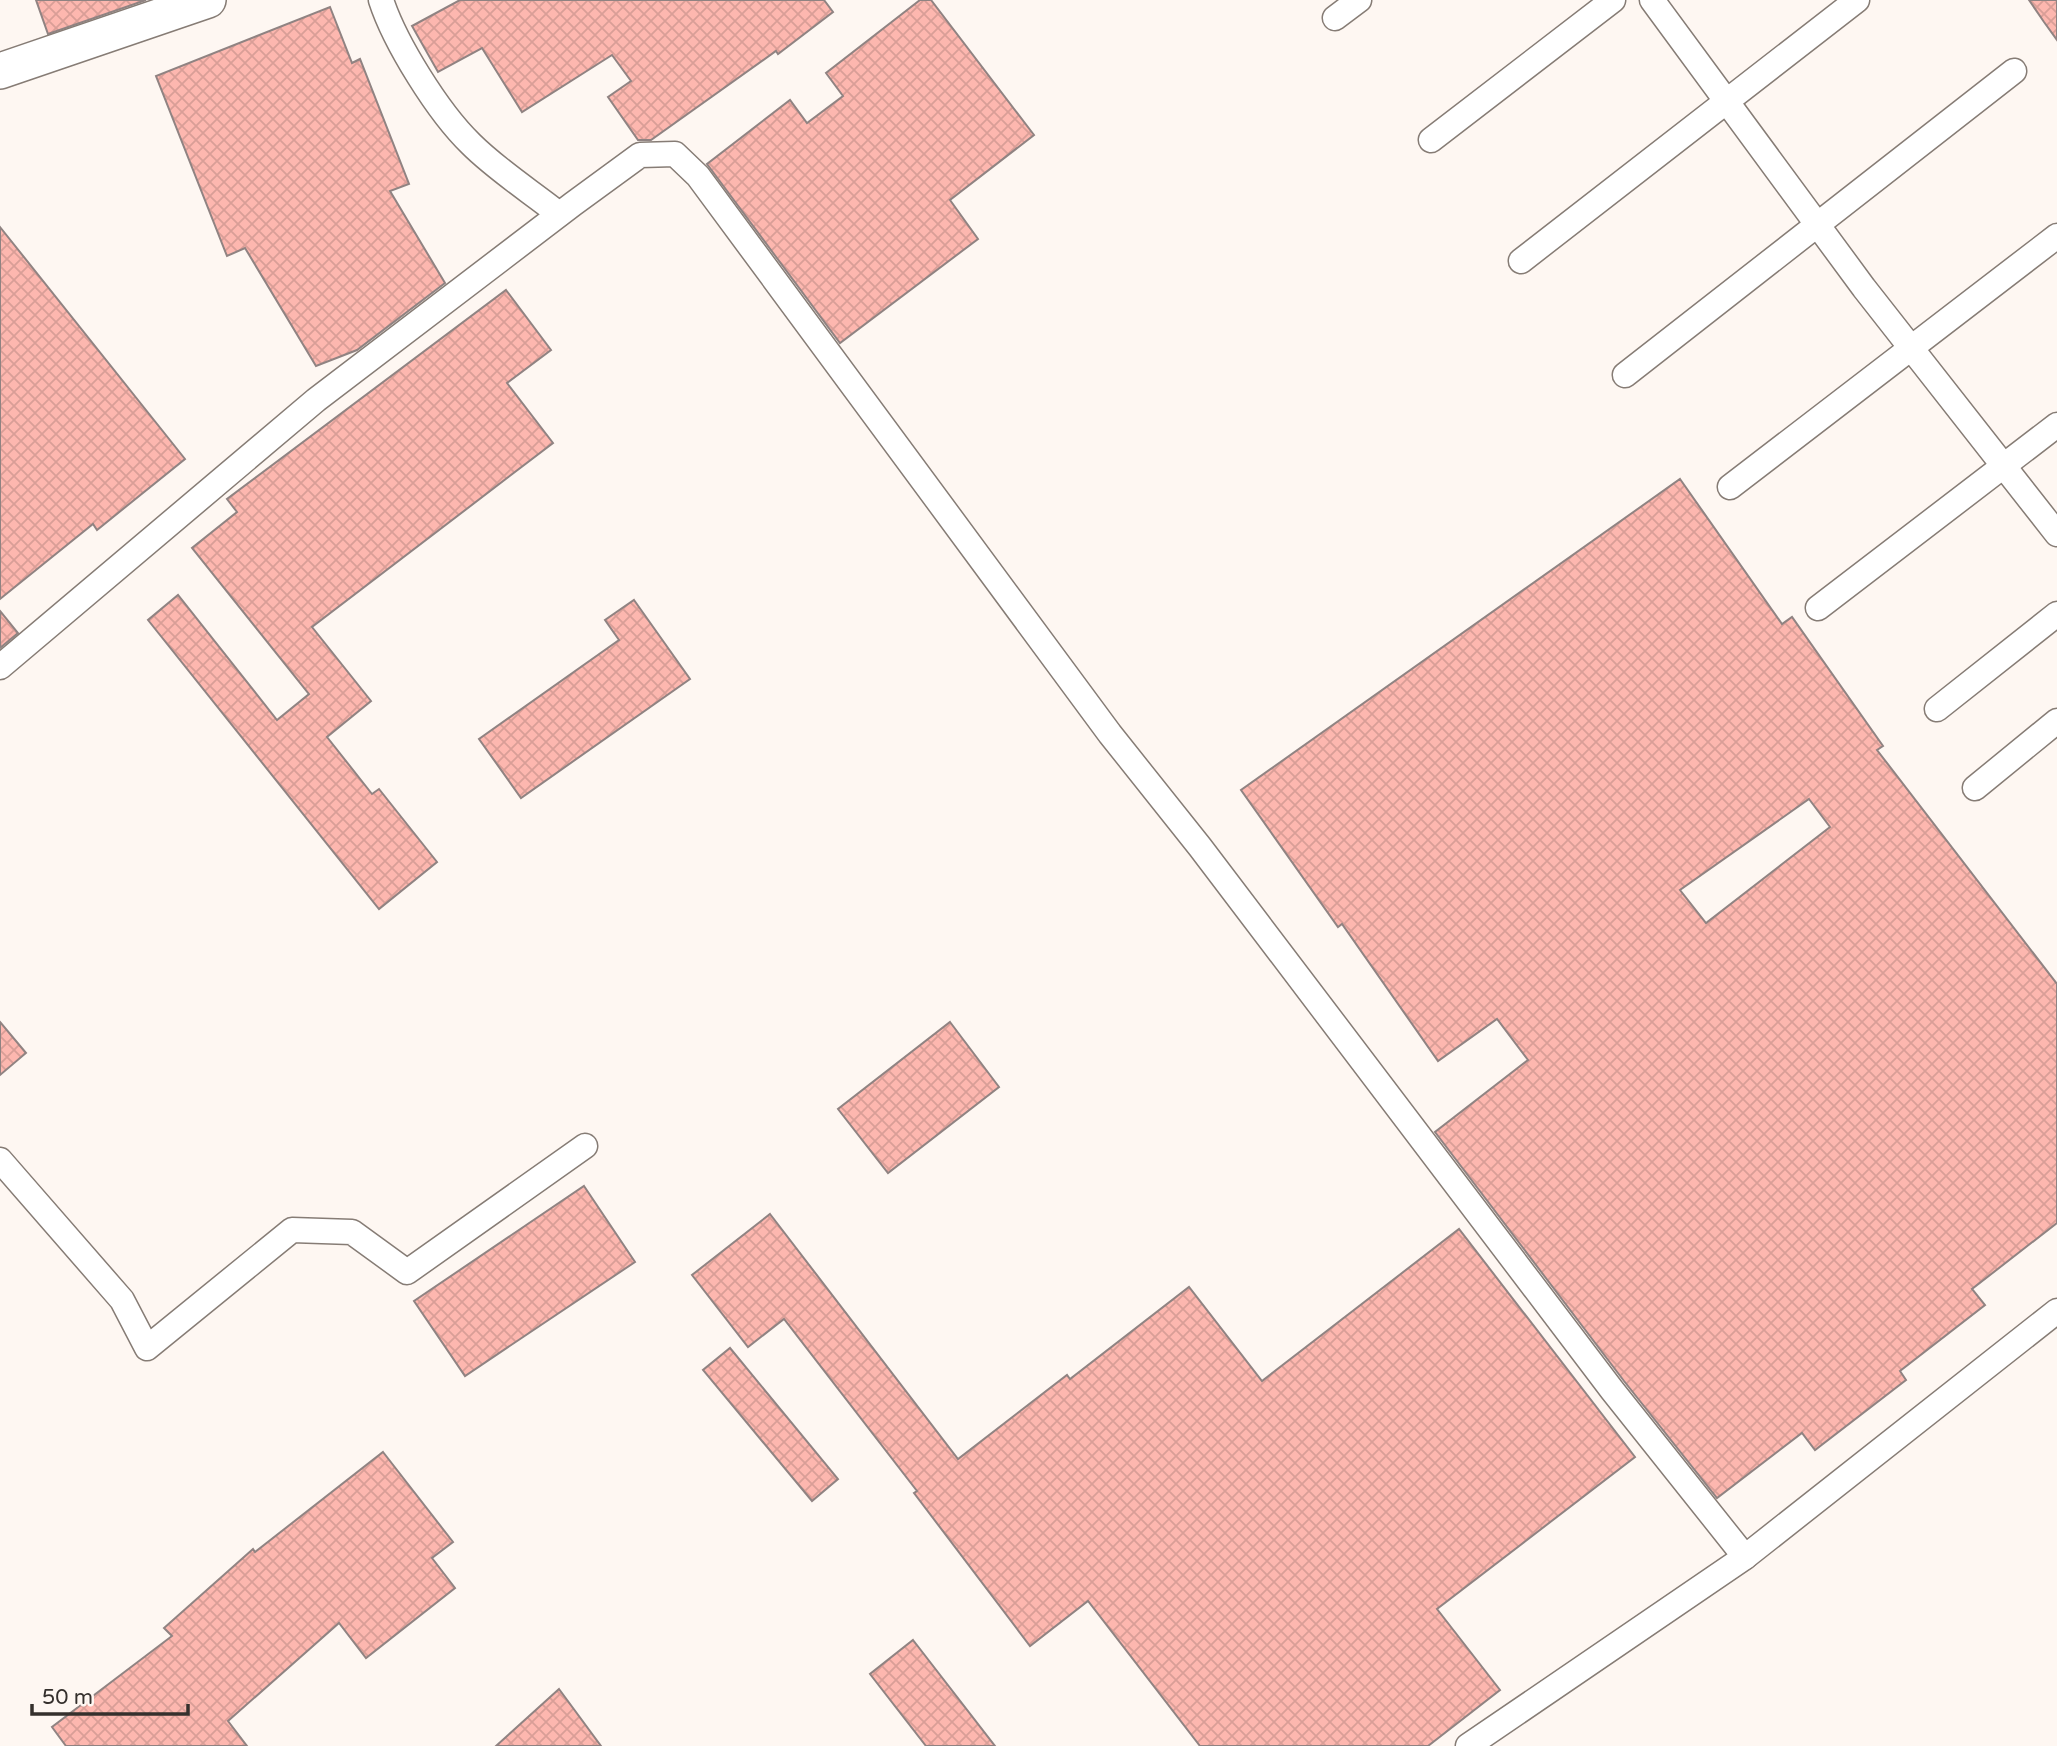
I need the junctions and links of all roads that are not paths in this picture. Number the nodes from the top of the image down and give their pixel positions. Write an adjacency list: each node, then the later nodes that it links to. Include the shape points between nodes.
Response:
1 (208, 0): 8 (street)
2 (381, 0): 12 (street, via 438,106 471,145)
3 (1359, 0): 7 (street)
4 (1613, 0): 11 (street)
5 (1652, 0): 10 (street)
6 (1857, 0): 10 (street)
7 (1335, 18)
8 (0, 71)
9 (2014, 71): 13 (street)
10 (1727, 102): 13 (street); 15 (street)
11 (1431, 140)
12 (559, 214): 24 (street, via 316,400); 31 (street, via 640,155 675,154 698,177 1110,734)
13 (1818, 225): 16 (street); 17 (street)
14 (2057, 236): 16 (street)
15 (1521, 261)
16 (1910, 346): 19 (street); 20 (street)
17 (1625, 375)
18 (2057, 425): 19 (street)
19 (2004, 467): 21 (street); 22 (street)
20 (1730, 487)
21 (2057, 534)
22 (1818, 608)
23 (2057, 614): 25 (street)
24 (0, 667)
25 (1937, 709)
26 (2057, 721): 27 (street)
27 (1975, 788)
28 (585, 1146): 29 (street, via 407,1272 352,1231 292,1230 147,1348 122,1300)
29 (0, 1160)
30 (2057, 1311): 31 (street)
31 (1745, 1557): 32 (street)
32 (1468, 1746)

